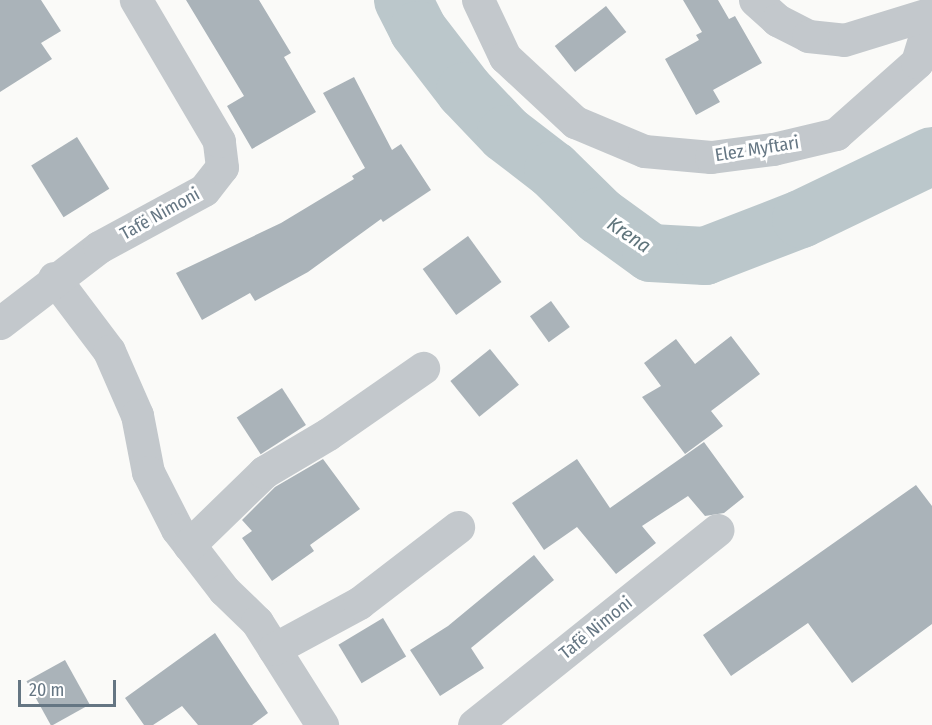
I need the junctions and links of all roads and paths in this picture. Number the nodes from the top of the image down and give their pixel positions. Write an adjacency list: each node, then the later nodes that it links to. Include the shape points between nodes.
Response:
1 (136, 0): 5 (street, Tafë Nimoni, via 219,141 222,167 204,190 99,247)
2 (478, 0): 4 (street, Elez Myftari, via 505,57 575,122 644,151 711,157 773,149 836,134 917,62)
3 (755, 0): 4 (street, Elez Myftari, via 777,20 808,36 844,40)
4 (932, 13)
5 (54, 278): 6 (street, Tafë Nimoni); 10 (street, via 110,351 137,415 147,472)
6 (0, 323)
7 (423, 368): 10 (street, via 328,434 264,472)
8 (458, 527): 11 (street, via 359,603)
9 (717, 530): 13 (street, Tafë Nimoni)
10 (189, 545): 11 (street, via 224,590 257,622)
11 (274, 649): 12 (street)
12 (322, 725)
13 (474, 725)

